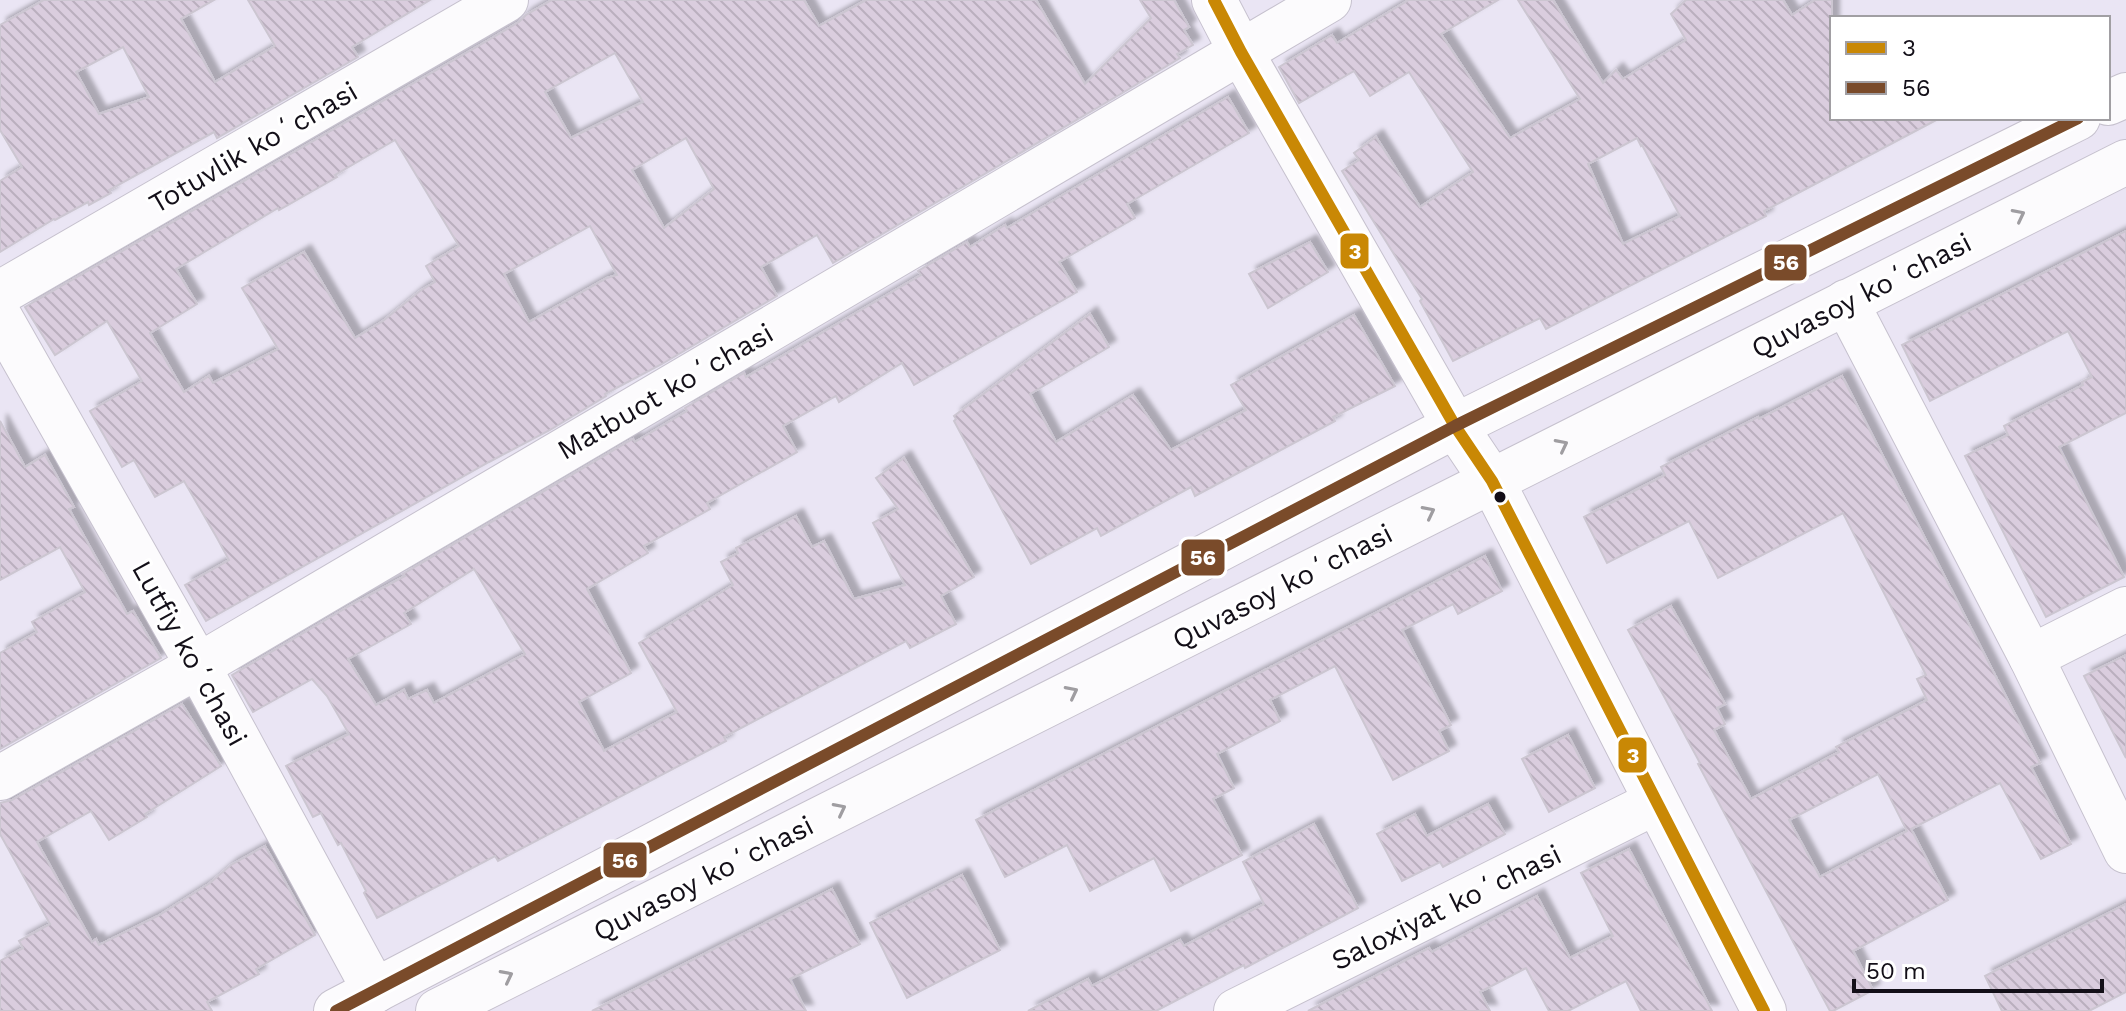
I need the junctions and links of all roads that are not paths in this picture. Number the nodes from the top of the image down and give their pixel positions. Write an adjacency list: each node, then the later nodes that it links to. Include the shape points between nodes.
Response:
1 (506, 0): 7 (street, Totuvlik koʻchasi)
2 (1214, 0): 4 (street)
3 (1329, 0): 4 (street, Matbuot koʻchasi)
4 (1241, 52): 10 (street); 14 (street, Matbuot koʻchasi)
5 (2074, 120): 10 (street, Quvasoy koʻchasi)
6 (2126, 162): 8 (street, Quvasoy koʻchasi, one-way to 6)
7 (0, 293)
8 (1846, 302): 11 (street, Quvasoy koʻchasi, one-way to 8); 13 (street)
9 (0, 317): 14 (street, Lutfiy koʻchasi)
10 (1455, 426): 11 (street); 18 (street, Quvasoy koʻchasi)
11 (1492, 481): 16 (street); 20 (street, Quvasoy koʻchasi, one-way to 11)
12 (2126, 609): 13 (street)
13 (2031, 657): 17 (street)
14 (198, 666): 15 (street, Matbuot koʻchasi); 18 (street, Lutfiy koʻchasi)
15 (0, 778)
16 (1656, 802): 21 (street, Saloxiyat koʻchasi); 22 (street)
17 (2126, 851)
18 (375, 991): 19 (street, Quvasoy koʻchasi)
19 (336, 1011)
20 (438, 1011)
21 (1236, 1011)
22 (1764, 1011)

